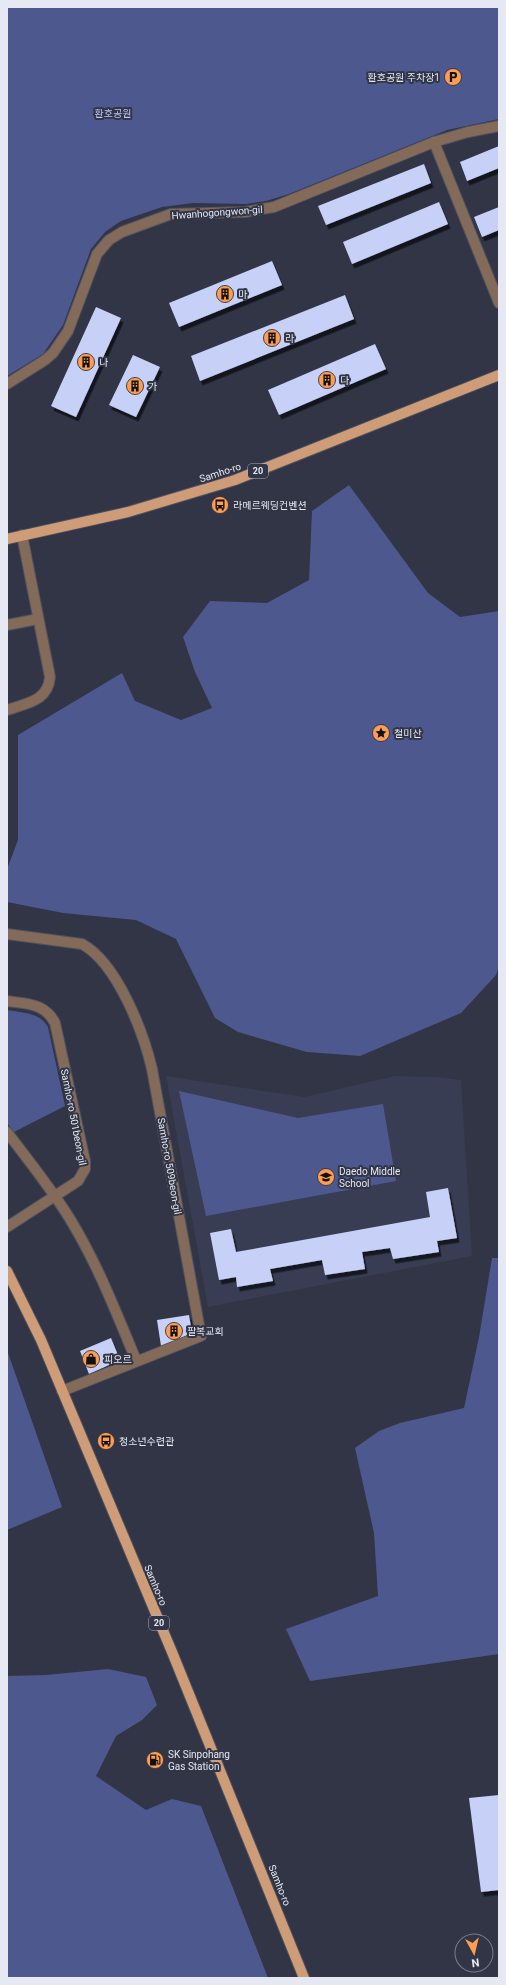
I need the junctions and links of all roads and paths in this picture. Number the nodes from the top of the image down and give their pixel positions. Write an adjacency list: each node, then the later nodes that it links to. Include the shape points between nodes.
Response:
1 (499, 126): 2 (street, Hwanhogongwon-gil)
2 (434, 142): 3 (street); 5 (street, Hwanhogongwon-gil, via 274,207 245,212 171,214 122,232 109,240 97,254 68,331 53,353)
3 (499, 303)
4 (499, 375): 6 (main road, Samho-ro / 20, via 235,480 128,512)
5 (7, 384)
6 (22, 535): 7 (main road, Samho-ro / 20); 8 (street)
7 (7, 538)
8 (38, 619): 9 (street); 10 (street, via 50,686 39,698)
9 (7, 625)
10 (7, 710)
11 (7, 934): 17 (street, Samho-ro 509beon-gil, via 69,941 92,950 108,967 119,985 148,1051 201,1336)
12 (7, 1002): 14 (street, Samho-ro 501beon-gil, via 34,1005 51,1015 55,1023 85,1170 82,1176)
13 (7, 1132): 14 (street)
14 (55, 1197): 15 (street, Samho-ro 501beon-gil); 17 (street, via 94,1264)
15 (7, 1227)
16 (7, 1271): 18 (main road, Samho-ro / 20, via 41,1340)
17 (136, 1360): 18 (street, Samho-ro 509beon-gil)
18 (62, 1391): 19 (main road, Samho-ro / 20, via 172,1652)
19 (304, 1978)

